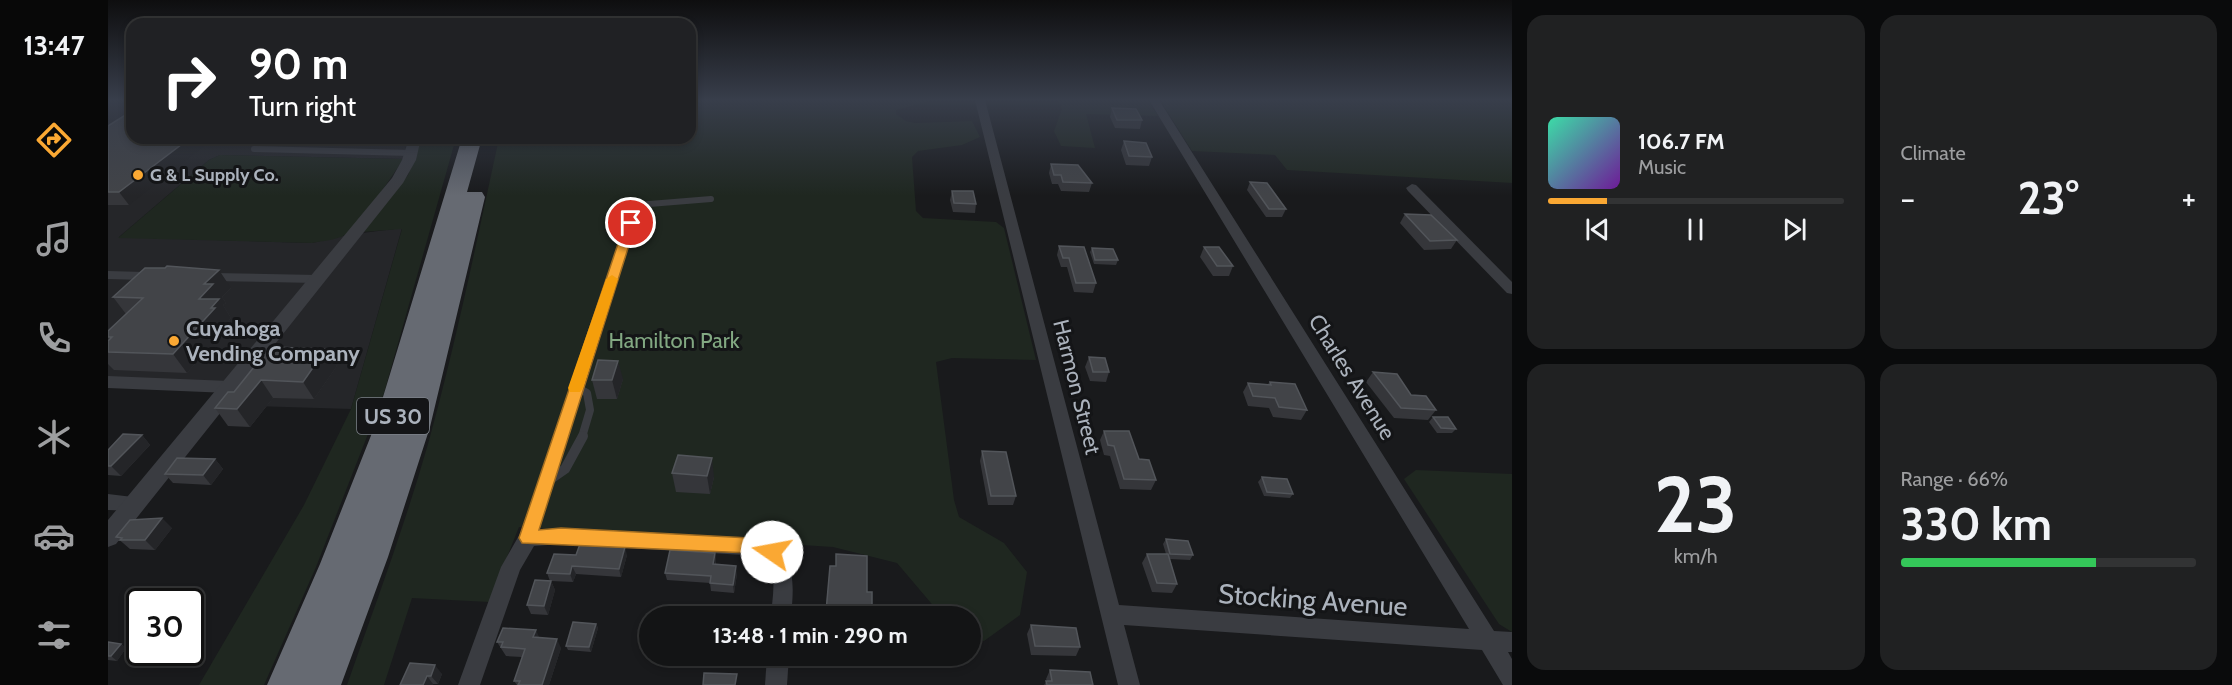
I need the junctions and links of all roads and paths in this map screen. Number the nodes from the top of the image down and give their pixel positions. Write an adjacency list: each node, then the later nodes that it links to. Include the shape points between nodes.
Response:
1 (988, 132): 25 (street, Harmon Street)
2 (1174, 132): 26 (street, Charles Avenue)
3 (460, 144): 10 (highway, via 448,190)
4 (470, 144): 10 (highway, US 30)
5 (488, 144): 31 (highway, US 30, via 414,429 368,565)
6 (413, 145): 7 (lane); 14 (street, via 398,180)
7 (254, 149)
8 (1412, 188): 15 (street)
9 (711, 199): 18 (lane, via 637,205)
10 (437, 264): 30 (highway, US 30, via 380,453)
11 (108, 275): 12 (lane)
12 (154, 276)
13 (201, 277): 14 (lane)
14 (317, 279): 17 (street)
15 (1512, 290)
16 (108, 382): 17 (street)
17 (229, 387): 21 (street)
18 (576, 387): 19 (lane); 19 (lane, via 589,396 588,420 565,469)
19 (545, 483): 23 (lane)
20 (108, 502): 21 (street)
21 (135, 503): 22 (street)
22 (108, 537)
23 (528, 538): 24 (street, via 561,536 750,546 772,552 781,566); 32 (street, via 511,567)
24 (782, 606)
25 (1111, 614): 26 (street, Stocking Avenue); 34 (street, Harmon Street)
26 (1488, 640): 27 (street, Stocking Avenue); 29 (street, Charles Avenue)
27 (1512, 642)
28 (777, 666): 33 (street)
29 (1512, 679)
30 (287, 685)
31 (321, 685)
32 (469, 685)
33 (776, 685)
34 (1129, 685)

